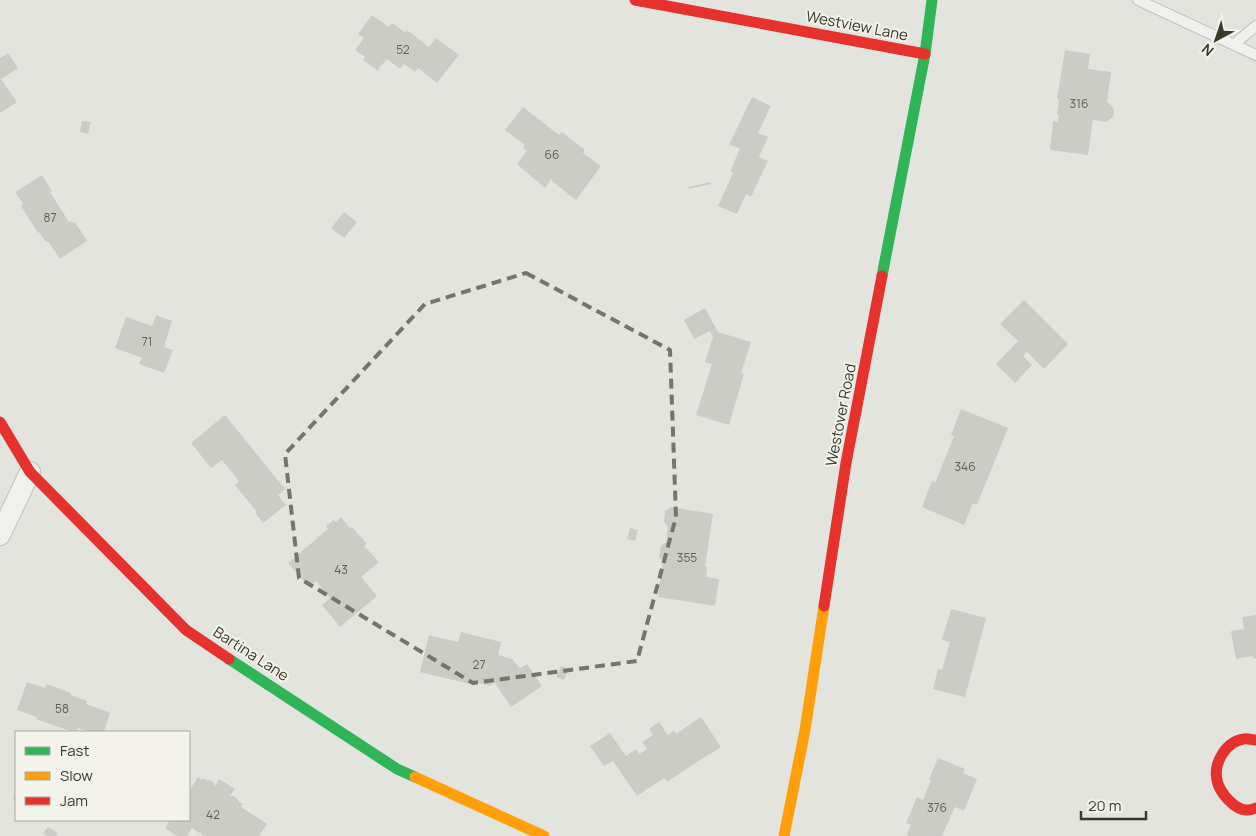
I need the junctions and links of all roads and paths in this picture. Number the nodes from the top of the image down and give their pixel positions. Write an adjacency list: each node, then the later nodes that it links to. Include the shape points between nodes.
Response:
1 (635, 0): 6 (street, Westview Lane)
2 (932, 0): 6 (street, Westover Road)
3 (1138, 0): 5 (lane)
4 (1256, 26): 5 (lane)
5 (1234, 44): 7 (lane)
6 (925, 54): 14 (street, Westover Road, via 846,463 805,730)
7 (1256, 54)
8 (0, 422): 9 (street, Bartina Lane)
9 (30, 472): 10 (street); 13 (street, Bartina Lane, via 186,630 397,769)
10 (0, 535)
11 (1256, 740): 12 (street, via 1245,738 1224,751 1218,762 1216,778 1222,793 1235,806 1249,810)
12 (1256, 808)
13 (544, 836)
14 (784, 836)

